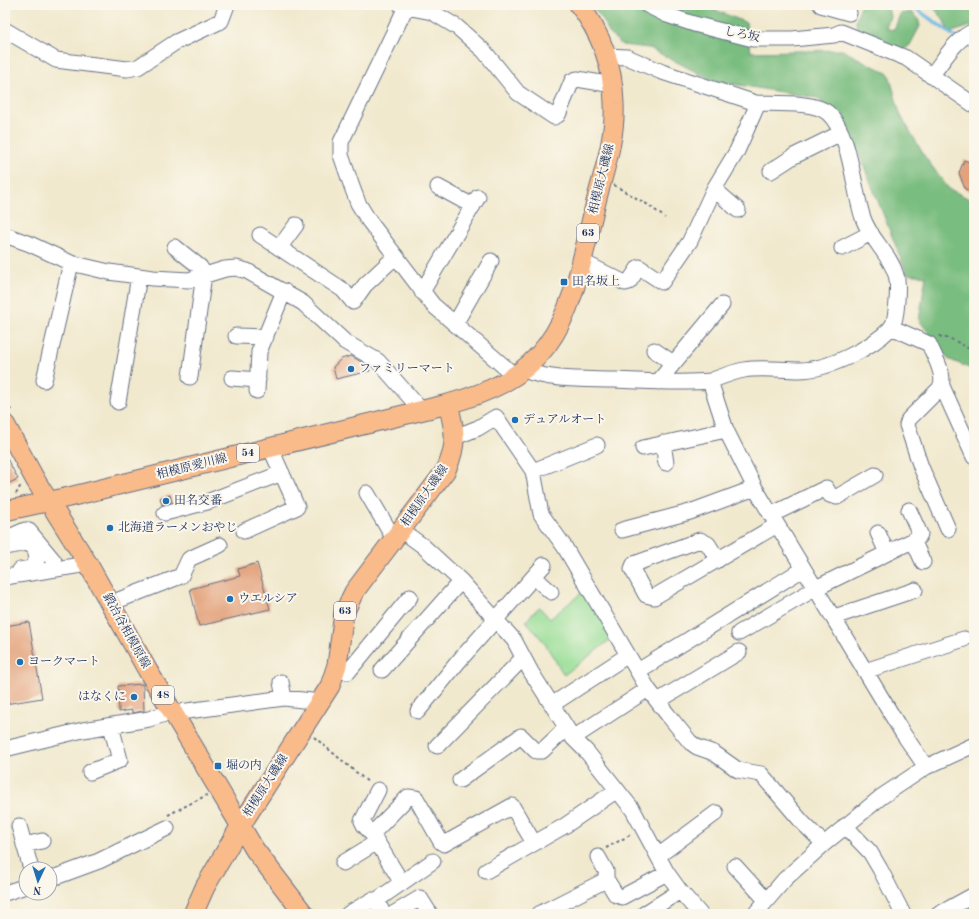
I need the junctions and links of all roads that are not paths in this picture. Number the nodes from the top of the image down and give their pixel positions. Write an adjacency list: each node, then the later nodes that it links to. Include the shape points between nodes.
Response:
1 (227, 5): 7 (street, via 221,21 176,42 138,67 127,70 56,60)
2 (579, 5): 10 (main road, 相模原大磯線 / 63, via 598,35)
3 (647, 5): 8 (street, しろ坂, via 694,24 753,39 792,39)
4 (821, 5): 6 (street)
5 (408, 6): 12 (street, via 432,12 458,27 484,51 518,93 554,117 558,115 572,81 577,79); 27 (street, via 340,148 358,203 368,221)
6 (849, 9): 8 (street)
7 (5, 30)
8 (841, 32): 11 (street, via 906,58)
9 (965, 36): 11 (street)
10 (607, 56): 12 (main road, 相模原大磯線 / 63); 13 (street, via 627,57 662,72)
11 (931, 76): 14 (street)
12 (613, 85): 29 (main road, 相模原大磯線 / 63, via 614,111 610,145)
13 (756, 103): 15 (street, via 819,108 832,118); 18 (street, via 755,113 737,151)
14 (974, 104)
15 (841, 133): 16 (street, via 794,156); 21 (street, via 863,218)
16 (771, 172)
17 (438, 187): 34 (street, via 475,201)
18 (714, 189): 19 (street); 29 (street, via 667,285 642,262 629,282 625,283)
19 (738, 210)
20 (296, 225): 25 (street)
21 (871, 233): 26 (street); 37 (street, via 897,277 895,316)
22 (5, 235): 30 (street)
23 (260, 235): 25 (street)
24 (175, 247): 31 (street, via 200,267)
25 (279, 248): 27 (street, via 343,290 353,302 364,285)
26 (842, 248)
27 (396, 256): 34 (street)
28 (491, 261): 36 (street)
29 (581, 261): 42 (main road, 相模原大磯線 / 63, via 560,325 546,346)
30 (71, 263): 32 (street); 45 (street)
31 (204, 274): 32 (street, via 189,280); 33 (street, via 225,269 247,270); 43 (street)
32 (139, 276): 49 (street)
33 (284, 291): 39 (street); 51 (street, via 314,312 345,342 378,361)
34 (422, 292): 36 (street)
35 (722, 305): 41 (street)
36 (456, 324): 42 (street)
37 (891, 327): 46 (street, via 856,352 828,365 801,370 744,370); 48 (street, via 929,344 942,377)
38 (236, 336): 39 (street)
39 (266, 337): 44 (street, via 260,352 257,386)
40 (654, 350): 41 (street)
41 (673, 363): 47 (street)
42 (519, 373): 47 (street, via 549,377); 50 (main road, 相模原大磯線 / 63, via 488,392)
43 (190, 377)
44 (232, 378)
45 (44, 380)
46 (710, 381): 47 (street); 53 (street)
47 (658, 382)
48 (935, 393): 57 (street); 60 (street); 72 (street, via 907,424 921,467)
49 (118, 402)
50 (448, 404): 51 (main road, 相模原愛川線 / 54); 54 (main road, 相模原大磯線 / 63)
51 (422, 411): 58 (main road, 相模原愛川線 / 54)
52 (5, 424): 67 (main road, 鍛冶谷相模原線 / 48)
53 (726, 430): 55 (street); 65 (street)
54 (455, 437): 62 (street, via 496,417); 75 (main road, 相模原大磯線 / 63, via 453,453 446,470)
55 (663, 443): 59 (street); 61 (street)
56 (597, 446): 62 (street, via 571,460)
57 (959, 446)
58 (270, 447): 63 (street); 67 (main road, 相模原愛川線 / 54)
59 (643, 448)
60 (974, 457)
61 (666, 463)
62 (533, 471): 101 (street, via 541,514 564,546)
63 (282, 473): 70 (street, via 209,507); 74 (street, via 297,506)
64 (875, 475): 71 (street, via 838,497 830,495 823,482)
65 (755, 488): 71 (street); 73 (street, via 690,512)
66 (367, 493): 75 (street, via 390,532)
67 (49, 501): 69 (main road, 相模原愛川線 / 54); 84 (main road, 鍛冶谷相模原線 / 48)
68 (909, 510): 78 (street, via 920,534)
69 (5, 511)
70 (166, 513)
71 (774, 520): 81 (street); 86 (street)
72 (948, 529)
73 (622, 530)
74 (244, 531)
75 (399, 533): 89 (street, via 423,546); 103 (main road, 相模原大磯線 / 63, via 354,592 348,605 343,620)
76 (878, 533): 82 (street)
77 (5, 539): 85 (street, via 25,530 38,540)
78 (913, 540): 82 (street); 83 (street)
79 (220, 545): 95 (street, via 181,564 180,576)
80 (5, 547): 85 (street, via 27,543 34,548)
81 (718, 560): 81 (street, via 654,597 646,595 632,569 634,564 700,540 708,544)
82 (883, 560): 91 (street)
83 (923, 562)
84 (88, 564): 85 (street); 95 (main road, 鍛冶谷相模原線 / 48)
85 (40, 568): 87 (street); 88 (street); 90 (street)
86 (803, 568): 91 (street); 105 (street)
87 (5, 572)
88 (5, 577)
89 (461, 581): 97 (street); 104 (street, via 428,626 399,658)
90 (5, 582)
91 (816, 588): 96 (street); 98 (street)
92 (915, 590): 96 (street, via 892,604)
93 (551, 592): 97 (street, via 539,571)
94 (410, 597): 103 (street, via 390,630 348,672)
95 (111, 603): 114 (main road, 鍛冶谷相模原線 / 48)
96 (834, 617): 106 (street)
97 (496, 621): 102 (street, via 514,640); 113 (street, via 437,696)
98 (739, 633)
99 (959, 637): 106 (street)
100 (739, 652): 110 (street)
101 (628, 655): 105 (street); 112 (street)
102 (523, 658): 112 (street); 117 (street, via 480,708)
103 (336, 670): 111 (main road, 相模原大磯線 / 63)
104 (382, 670)
105 (638, 671): 108 (street)
106 (865, 671): 120 (street)
107 (282, 682): 109 (street)
108 (648, 689): 110 (street); 116 (street)
109 (284, 698): 111 (street); 114 (street)
110 (658, 701): 133 (street, via 694,745 714,753 738,770 762,774)
111 (321, 702): 126 (main road, 相模原大磯線 / 63)
112 (552, 704): 116 (street)
113 (418, 711)
114 (174, 713): 115 (street); 126 (main road, 鍛冶谷相模原線 / 48)
115 (111, 726): 119 (street, via 83,730); 121 (street, via 120,760)
116 (571, 734): 122 (street, via 562,732 542,751 533,754 521,736 497,747); 124 (street)
117 (440, 737)
118 (974, 746): 120 (street)
119 (5, 749)
120 (926, 767): 128 (street, via 881,797)
121 (98, 773)
122 (462, 774)
123 (378, 790): 130 (street, via 362,821)
124 (617, 790): 132 (street, via 569,829); 135 (street, via 644,828)
125 (716, 813): 135 (street)
126 (241, 825): 153 (main road, 相模原大磯線 / 63, via 205,887); 154 (main road, 鍛冶谷相模原線 / 48, via 259,855)
127 (19, 826): 134 (street)
128 (845, 826): 133 (street); 161 (street, via 870,852)
129 (167, 828): 143 (street, via 98,861)
130 (374, 838): 132 (street, via 408,797 416,798 444,844 517,802); 139 (street); 145 (street)
131 (42, 840): 134 (street)
132 (534, 843): 141 (street, via 523,856)
133 (824, 844): 150 (street)
134 (24, 845): 137 (street)
135 (658, 856): 142 (street)
136 (598, 857): 144 (street, via 606,871)
137 (29, 861)
138 (434, 861): 145 (street)
139 (343, 863)
140 (735, 866): 150 (street)
141 (486, 871)
142 (667, 873): 144 (street, via 622,897 616,895); 147 (street)
143 (58, 876)
144 (606, 881): 152 (street)
145 (402, 883): 151 (street)
146 (18, 888): 148 (street)
147 (680, 891): 158 (street); 159 (street)
148 (5, 892)
149 (974, 895): 162 (street)
150 (766, 900): 160 (street)
151 (380, 907): 155 (street, via 372,900)
152 (547, 912)
153 (193, 914)
154 (304, 914)
155 (348, 914)
156 (392, 914): 157 (street, via 420,898)
157 (430, 914)
158 (644, 914)
159 (700, 914)
160 (755, 914)
161 (903, 914)
162 (939, 914)

